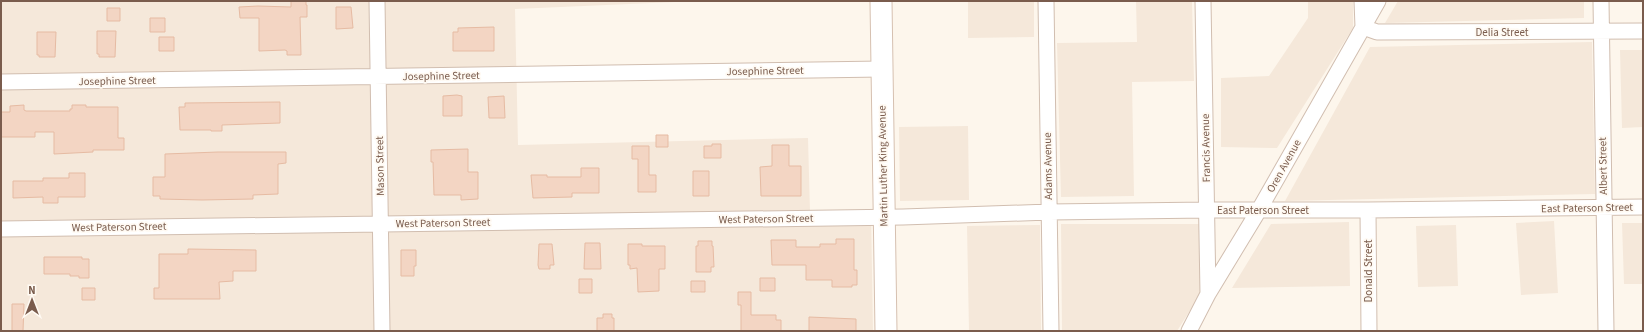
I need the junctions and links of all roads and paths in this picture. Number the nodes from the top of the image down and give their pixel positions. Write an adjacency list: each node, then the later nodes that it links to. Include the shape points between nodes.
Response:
1 (377, 1): 12 (street, Mason Street)
2 (881, 1): 11 (street, Martin Luther King Avenue)
3 (1046, 1): 19 (street, Adams Avenue)
4 (1204, 1): 16 (street, Francis Avenue)
5 (1362, 1): 8 (street)
6 (1378, 1): 8 (street, Oren Avenue)
7 (1601, 1): 10 (street, Albert Street)
8 (1363, 27): 10 (street, Delia Street, via 1377,32); 17 (street, Oren Avenue)
9 (1643, 31): 10 (street, Delia Street)
10 (1601, 32): 15 (street, Albert Street)
11 (882, 69): 12 (street, Josephine Street); 20 (street, Martin Luther King Avenue)
12 (378, 77): 13 (street, Josephine Street); 21 (street, Mason Street)
13 (1, 82)
14 (1643, 207): 15 (street, East Paterson Street)
15 (1604, 208): 18 (street, East Paterson Street); 29 (street, Albert Street)
16 (1207, 210): 17 (street, East Paterson Street); 19 (street, East Paterson Street); 23 (street, Francis Avenue)
17 (1259, 210): 18 (street, East Paterson Street); 23 (street, Oren Avenue)
18 (1368, 210): 28 (street, Donald Street)
19 (1049, 212): 20 (street, East Paterson Street); 26 (street, Adams Avenue)
20 (884, 217): 21 (street, West Paterson Street); 25 (street, Martin Luther King Avenue)
21 (380, 224): 22 (street, West Paterson Street); 24 (street, Mason Street)
22 (1, 229)
23 (1208, 294): 27 (street, Oren Avenue)
24 (382, 331)
25 (886, 331)
26 (1051, 331)
27 (1189, 331)
28 (1369, 331)
29 (1606, 331)

